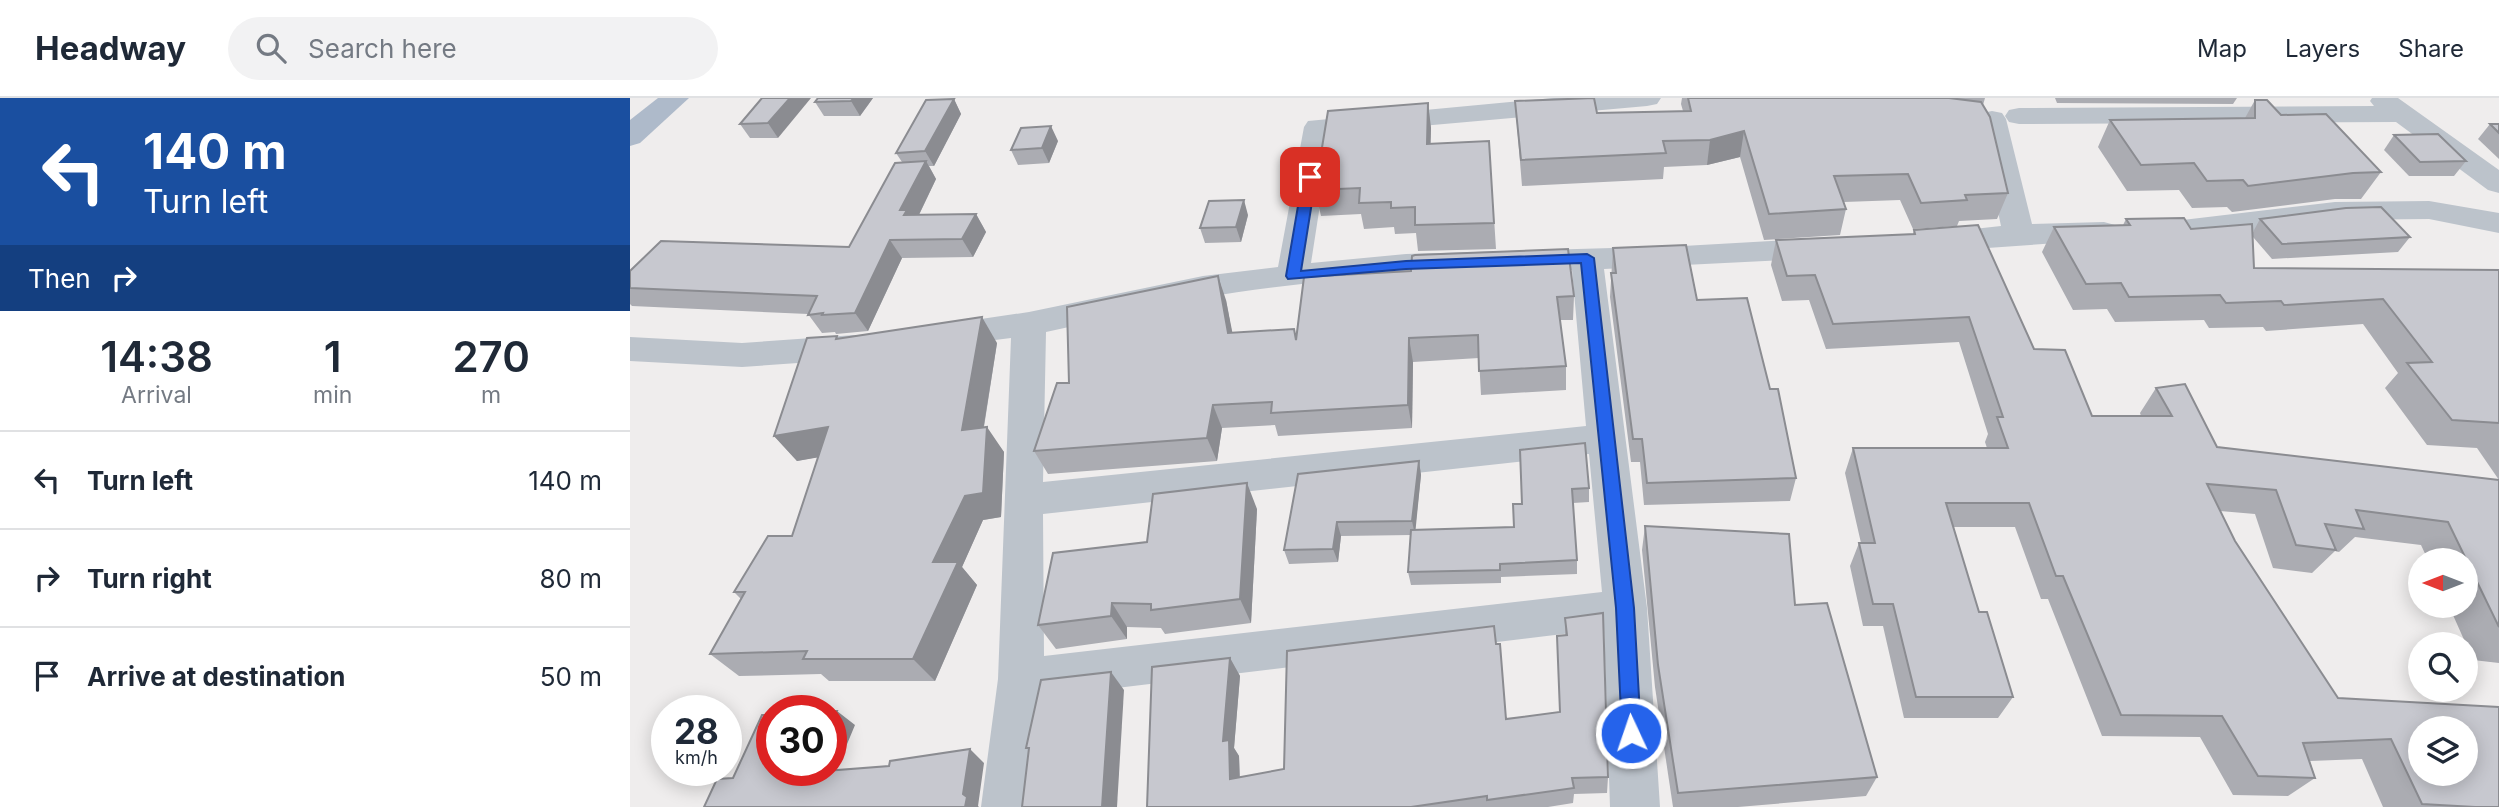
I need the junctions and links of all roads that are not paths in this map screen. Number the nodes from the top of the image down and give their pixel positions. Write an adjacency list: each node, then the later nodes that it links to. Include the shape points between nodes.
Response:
1 (675, 98): 6 (main road)
2 (1647, 98): 13 (street, via 1318,127)
3 (2379, 98): 5 (street)
4 (2001, 112): 5 (street); 9 (street)
5 (2404, 114): 7 (street)
6 (632, 134)
7 (2499, 184)
8 (2499, 223): 9 (street, via 2429,210 2335,211 2192,230)
9 (2019, 234): 10 (street)
10 (1901, 243)
11 (1853, 245): 12 (street, via 1783,252)
12 (1587, 258): 13 (street, via 1406,265); 16 (street)
13 (1293, 276): 14 (street, via 1203,287)
14 (1029, 324): 15 (street, via 742,355); 17 (street)
15 (630, 349)
16 (1607, 438): 17 (street); 18 (street)
17 (1023, 500): 19 (street)
18 (1625, 608): 19 (street); 21 (street)
19 (1021, 679): 20 (street)
20 (1006, 807)
21 (1635, 807)

